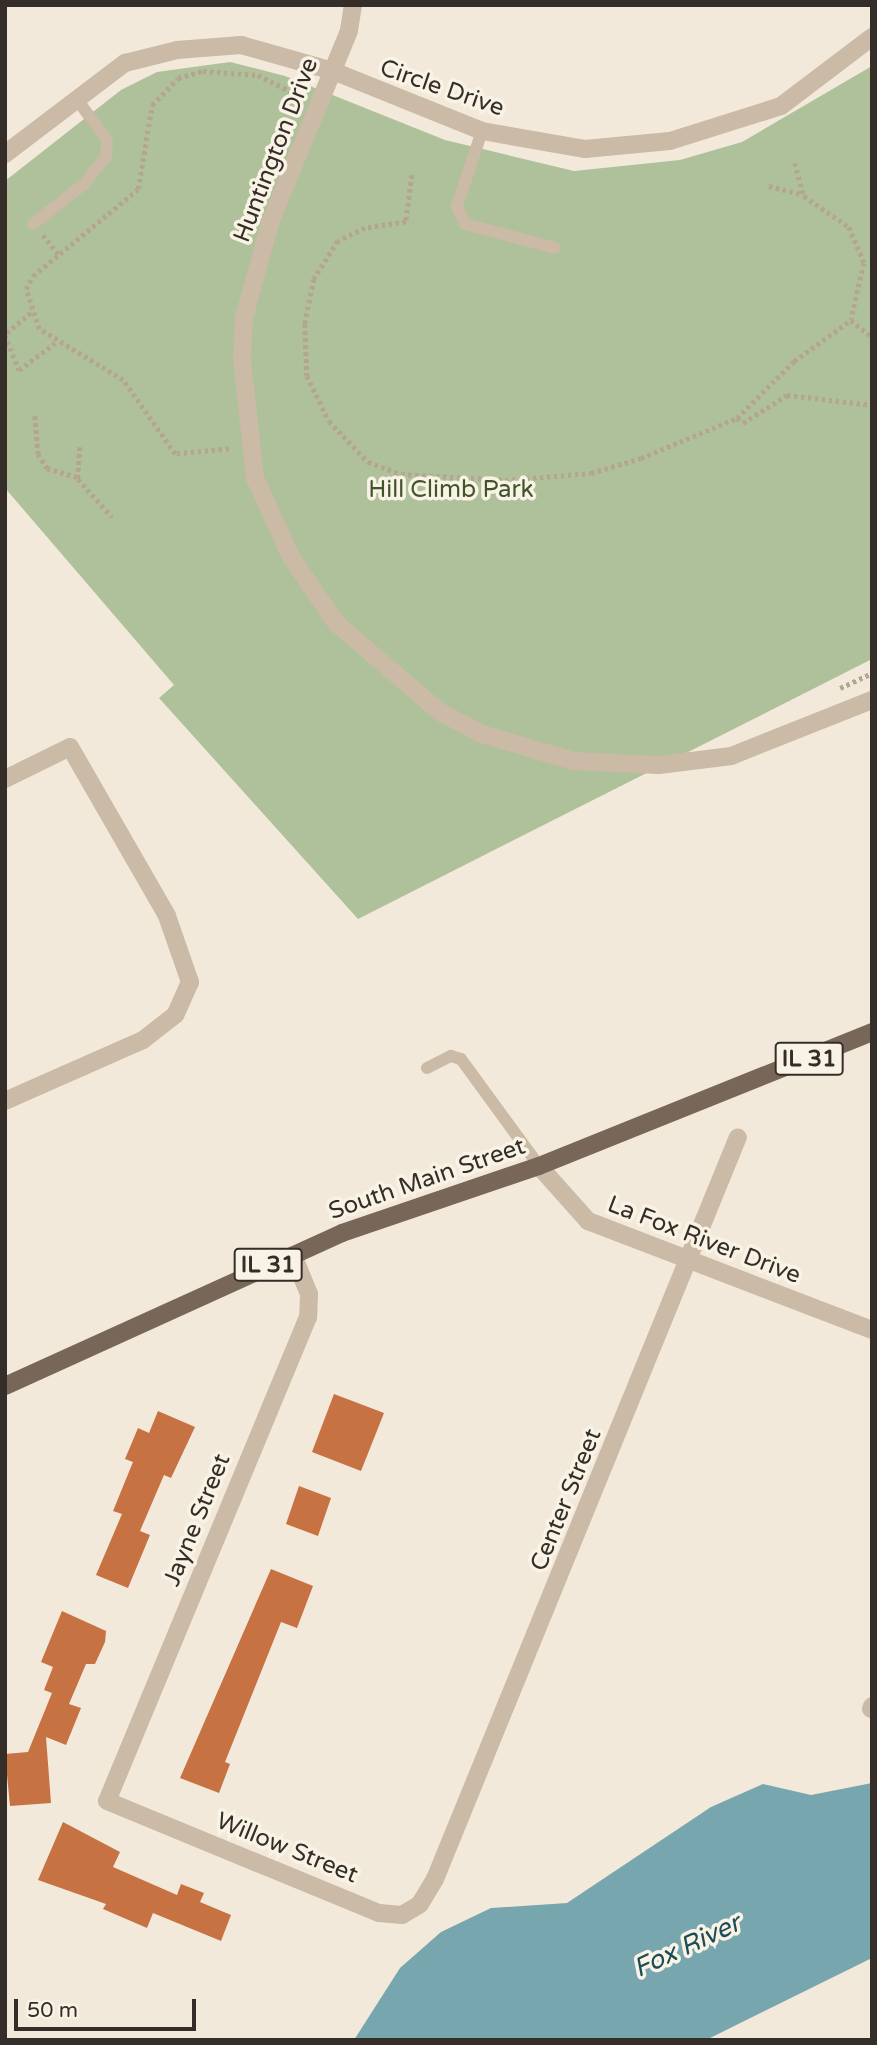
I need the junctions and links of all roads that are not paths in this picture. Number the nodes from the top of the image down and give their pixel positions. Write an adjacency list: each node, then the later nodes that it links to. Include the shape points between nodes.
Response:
1 (353, 5): 3 (street, Huntington Drive)
2 (872, 37): 5 (street, Circle Drive, via 781,106 670,141 586,149)
3 (333, 71): 4 (street, Circle Drive, via 242,45 177,50 125,63); 5 (street, Circle Drive); 9 (street, Huntington Drive, via 270,223 244,318 242,360 255,478 291,556 336,623 440,712 482,734 573,761 659,765 731,756)
4 (78, 101): 6 (street, Circle Drive); 7 (lane, via 107,140 106,157 84,184)
5 (482, 131): 8 (lane, via 457,206 465,224)
6 (5, 154)
7 (33, 224)
8 (555, 248)
9 (872, 700)
10 (5, 779): 13 (street, via 70,747 167,916 190,971 188,995 175,1015 105,1060)
11 (872, 1032): 15 (main road, South Main Street / IL 31)
12 (427, 1068): 15 (lane, via 461,1059)
13 (5, 1101)
14 (738, 1137): 17 (street, Center Street)
15 (539, 1166): 16 (main road, South Main Street / IL 31); 17 (street, La Fox River Drive, via 580,1217)
16 (293, 1255): 19 (main road, South Main Street / IL 31); 20 (street, Jayne Street, via 309,1294 308,1317)
17 (692, 1260): 18 (street, La Fox River Drive); 21 (street, Center Street)
18 (872, 1330)
19 (5, 1385)
20 (107, 1801): 21 (street, Willow Street, via 379,1913 414,1910)
21 (435, 1879)

